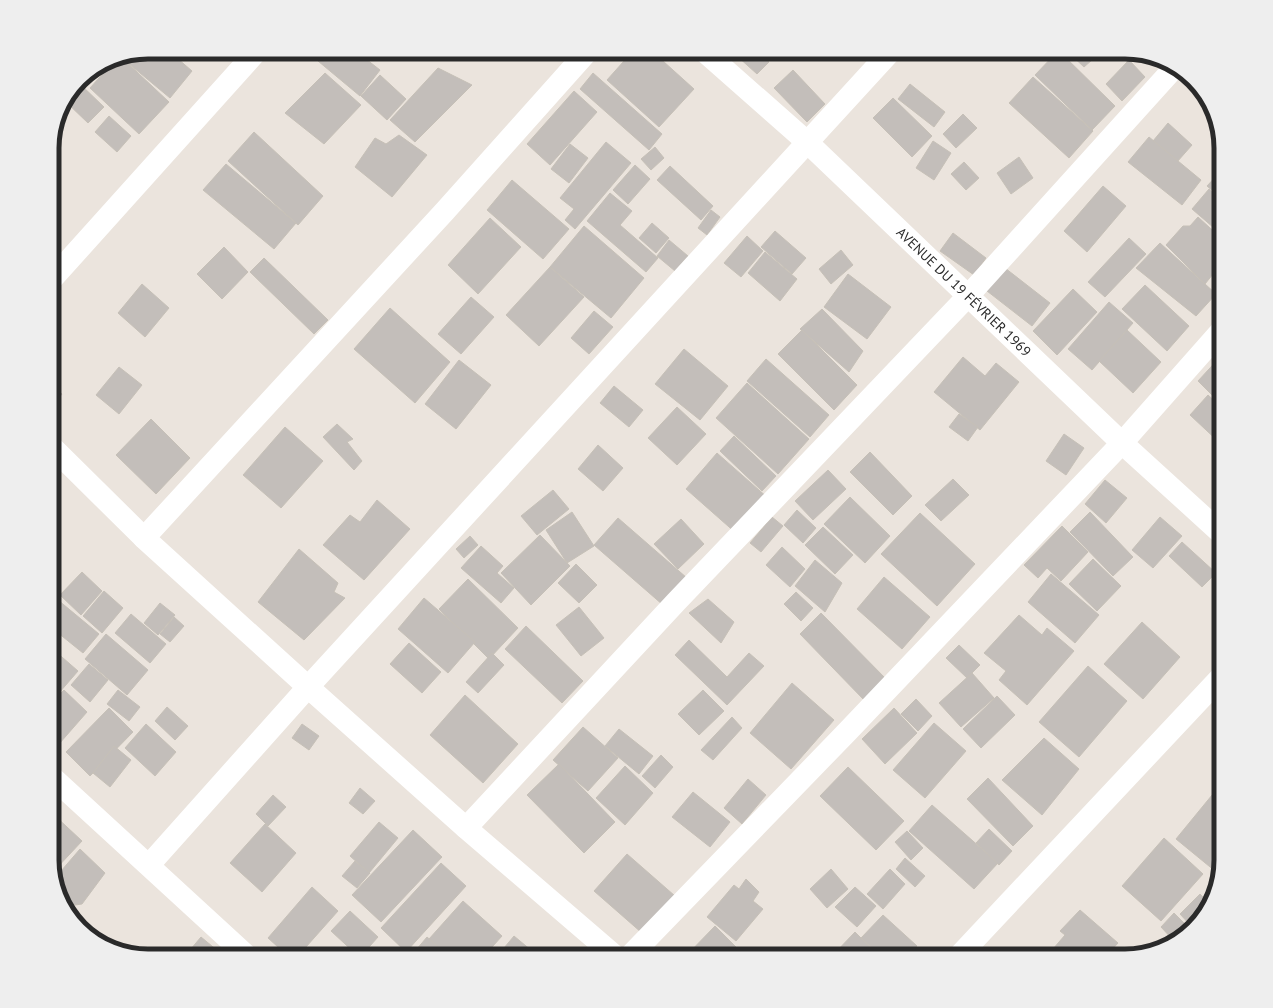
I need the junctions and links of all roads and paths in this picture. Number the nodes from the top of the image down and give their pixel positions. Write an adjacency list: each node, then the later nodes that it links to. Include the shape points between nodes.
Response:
1 (250, 59): 7 (street)
2 (582, 59): 13 (street)
3 (713, 59): 6 (street, AVENUE DU 19 FÉVRIER 1969)
4 (884, 59): 6 (street)
5 (1170, 72): 8 (street)
6 (807, 142): 8 (street, AVENUE DU 19 FÉVRIER 1969); 15 (street)
7 (59, 271)
8 (968, 296): 10 (street, AVENUE DU 19 FÉVRIER 1969); 17 (street, via 676,602)
9 (1214, 339): 10 (street)
10 (1122, 443): 12 (street, AVENUE DU 19 FÉVRIER 1969); 21 (street)
11 (59, 455): 13 (street)
12 (1214, 527)
13 (144, 538): 15 (street)
14 (1214, 685): 22 (street)
15 (308, 686): 17 (street); 18 (street)
16 (59, 783): 18 (street)
17 (466, 828): 20 (street)
18 (149, 866): 19 (street)
19 (239, 949)
20 (607, 949)
21 (637, 949)
22 (966, 949)

